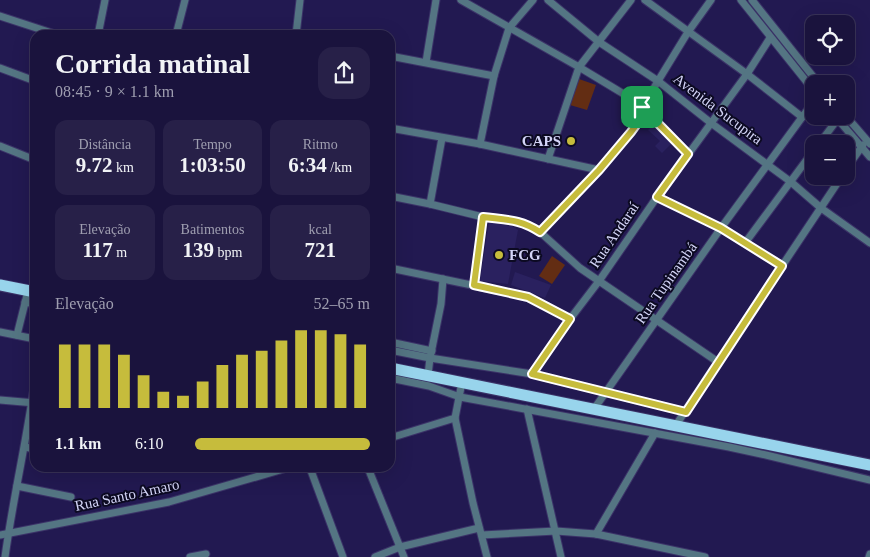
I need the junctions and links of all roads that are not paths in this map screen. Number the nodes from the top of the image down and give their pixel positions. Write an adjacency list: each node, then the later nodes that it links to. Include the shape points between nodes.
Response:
1 (106, 0): 18 (street)
2 (185, 0): 19 (street)
3 (300, 0): 20 (street)
4 (436, 0): 25 (street)
5 (461, 0): 15 (street)
6 (533, 0): 15 (street)
7 (548, 0): 23 (street, Avenida Sucupira)
8 (631, 0): 23 (street)
9 (645, 0): 21 (street)
10 (711, 0): 21 (street)
11 (741, 0): 16 (street)
12 (752, 0): 14 (street)
13 (0, 16): 17 (street)
14 (770, 22): 16 (street); 29 (street)
15 (509, 28): 26 (street); 30 (street)
16 (763, 28): 22 (street)
17 (43, 30)
18 (99, 30)
19 (177, 30)
20 (297, 30)
21 (688, 32): 28 (street); 33 (street)
22 (770, 38): 28 (street, Rua Andaraí); 32 (street)
23 (599, 42): 26 (street); 33 (street, Avenida Sucupira)
24 (395, 57): 25 (street)
25 (426, 62): 30 (street)
26 (580, 67): 34 (street); 50 (street)
27 (0, 68): 31 (street)
28 (747, 74): 36 (street); 37 (street, Rua Andaraí)
29 (813, 75)
30 (494, 76): 43 (street)
31 (30, 79)
32 (805, 80)
33 (658, 81): 34 (street); 37 (street, Avenida Sucupira)
34 (642, 107): 46 (street); 53 (street, via 639,121)
35 (805, 113): 36 (street, Rua Tupinambá)
36 (802, 117): 52 (street, Rua Tupinambá)
37 (711, 123): 46 (street, Rua Andaraí); 52 (street, Avenida Sucupira)
38 (843, 125): 45 (street)
39 (854, 125): 42 (street)
40 (395, 129): 41 (street)
41 (442, 138): 43 (street); 58 (street)
42 (869, 142): 45 (street)
43 (480, 144): 50 (street)
44 (0, 146): 49 (street)
45 (861, 147): 47 (street); 48 (street)
46 (688, 154): 57 (street, Rua Andaraí)
47 (855, 156)
48 (870, 157)
49 (30, 158)
50 (548, 159): 53 (street)
51 (805, 163): 54 (street)
52 (768, 165): 54 (street, Avenida Sucupira); 61 (street, Rua Tupinambá)
53 (599, 170): 62 (street)
54 (791, 182): 59 (street, Avenida Sucupira); 63 (street)
55 (836, 185): 59 (street)
56 (395, 197): 58 (street)
57 (657, 197): 61 (street); 68 (street, Rua Andaraí)
58 (430, 204): 60 (street)
59 (821, 208): 64 (street, Avenida Sucupira); 65 (street)
60 (483, 217): 62 (street, via 516,221); 70 (street)
61 (721, 228): 63 (street); 73 (street, Rua Tupinambá)
62 (540, 232): 68 (street)
63 (745, 243): 65 (street)
64 (870, 243)
65 (782, 266): 80 (street)
66 (395, 269): 67 (street)
67 (443, 279): 70 (street); 79 (street)
68 (599, 281): 72 (street, Rua Andaraí); 73 (street)
69 (0, 285): 71 (highway)
70 (474, 285): 72 (street, via 528,297)
71 (29, 295): 75 (street)
72 (570, 319): 82 (street, Rua Andaraí)
73 (658, 320): 80 (street); 86 (street, Rua Tupinambá)
74 (0, 332): 75 (street)
75 (17, 335): 76 (street)
76 (30, 338)
77 (395, 344): 79 (street)
78 (395, 351): 79 (street)
79 (431, 355): 82 (street); 83 (street)
80 (718, 362): 92 (street)
81 (395, 369): 83 (highway)
82 (532, 374): 86 (street)
83 (428, 375): 85 (highway)
84 (395, 379): 87 (street)
85 (462, 382): 87 (street); 91 (highway)
86 (606, 392): 91 (street, Rua Tupinambá); 92 (street)
87 (460, 397): 90 (street); 93 (street)
88 (0, 400): 89 (street)
89 (30, 403)
90 (527, 409): 96 (street); 108 (street)
91 (594, 409): 95 (highway)
92 (686, 412): 95 (street)
93 (455, 418): 97 (street); 107 (street)
94 (30, 421): 98 (street)
95 (676, 425): 100 (highway)
96 (655, 433): 104 (street); 110 (street)
97 (395, 436)
98 (24, 447): 99 (street); 105 (street)
99 (30, 448)
100 (870, 465)
101 (273, 472): 109 (street, Rua Santo Amaro, via 169,502)
102 (311, 472): 117 (street)
103 (370, 472): 113 (street)
104 (870, 480)
105 (17, 486): 106 (street); 109 (street)
106 (71, 497)
107 (479, 528): 112 (street); 113 (street)
108 (556, 531): 110 (street); 112 (street); 121 (street)
109 (8, 533): 111 (street, Rua Santo Amaro); 115 (street)
110 (596, 534): 122 (street)
111 (0, 535)
112 (482, 535): 120 (street)
113 (400, 547): 118 (street); 119 (street)
114 (206, 554): 116 (street)
115 (5, 557)
116 (190, 557)
117 (343, 557)
118 (375, 557)
119 (404, 557)
120 (487, 557)
121 (562, 557)
122 (705, 557)

